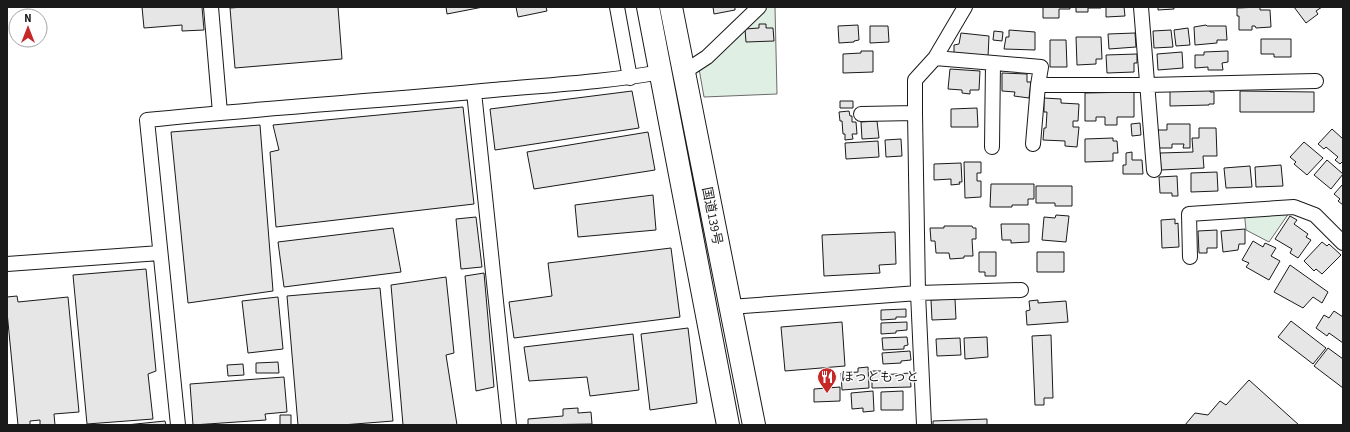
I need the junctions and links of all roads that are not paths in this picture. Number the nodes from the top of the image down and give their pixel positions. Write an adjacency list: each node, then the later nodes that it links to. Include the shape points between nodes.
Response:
1 (211, 7): 18 (street)
2 (617, 7): 13 (street)
3 (648, 7): 11 (highway, 国道139号)
4 (671, 7): 12 (highway, 国道139号)
5 (759, 7): 8 (street)
6 (965, 7): 9 (street)
7 (1141, 7): 16 (street)
8 (746, 13): 12 (street, via 707,57)
9 (935, 58): 10 (street); 19 (street, via 916,80)
10 (993, 63): 15 (street, via 1041,67); 22 (street)
11 (661, 72): 13 (street); 33 (highway, 国道139号)
12 (684, 72): 30 (highway, 国道139号)
13 (630, 78): 17 (street)
14 (1316, 81): 16 (street)
15 (1038, 85): 16 (street); 21 (street)
16 (1148, 85): 23 (street)
17 (474, 92): 18 (street); 32 (street)
18 (220, 113): 25 (street, via 147,120)
19 (915, 113): 20 (street); 29 (street)
20 (860, 114)
21 (1033, 144)
22 (992, 147)
23 (1154, 170)
24 (1343, 243): 26 (street, via 1314,215 1294,207 1189,214)
25 (160, 253): 27 (street); 31 (street)
26 (1190, 257)
27 (7, 264)
28 (1021, 290): 29 (street)
29 (918, 293): 30 (street); 35 (street)
30 (730, 307): 34 (highway, 国道139号)
31 (178, 425)
32 (509, 425)
33 (728, 425)
34 (754, 425)
35 (924, 425)

